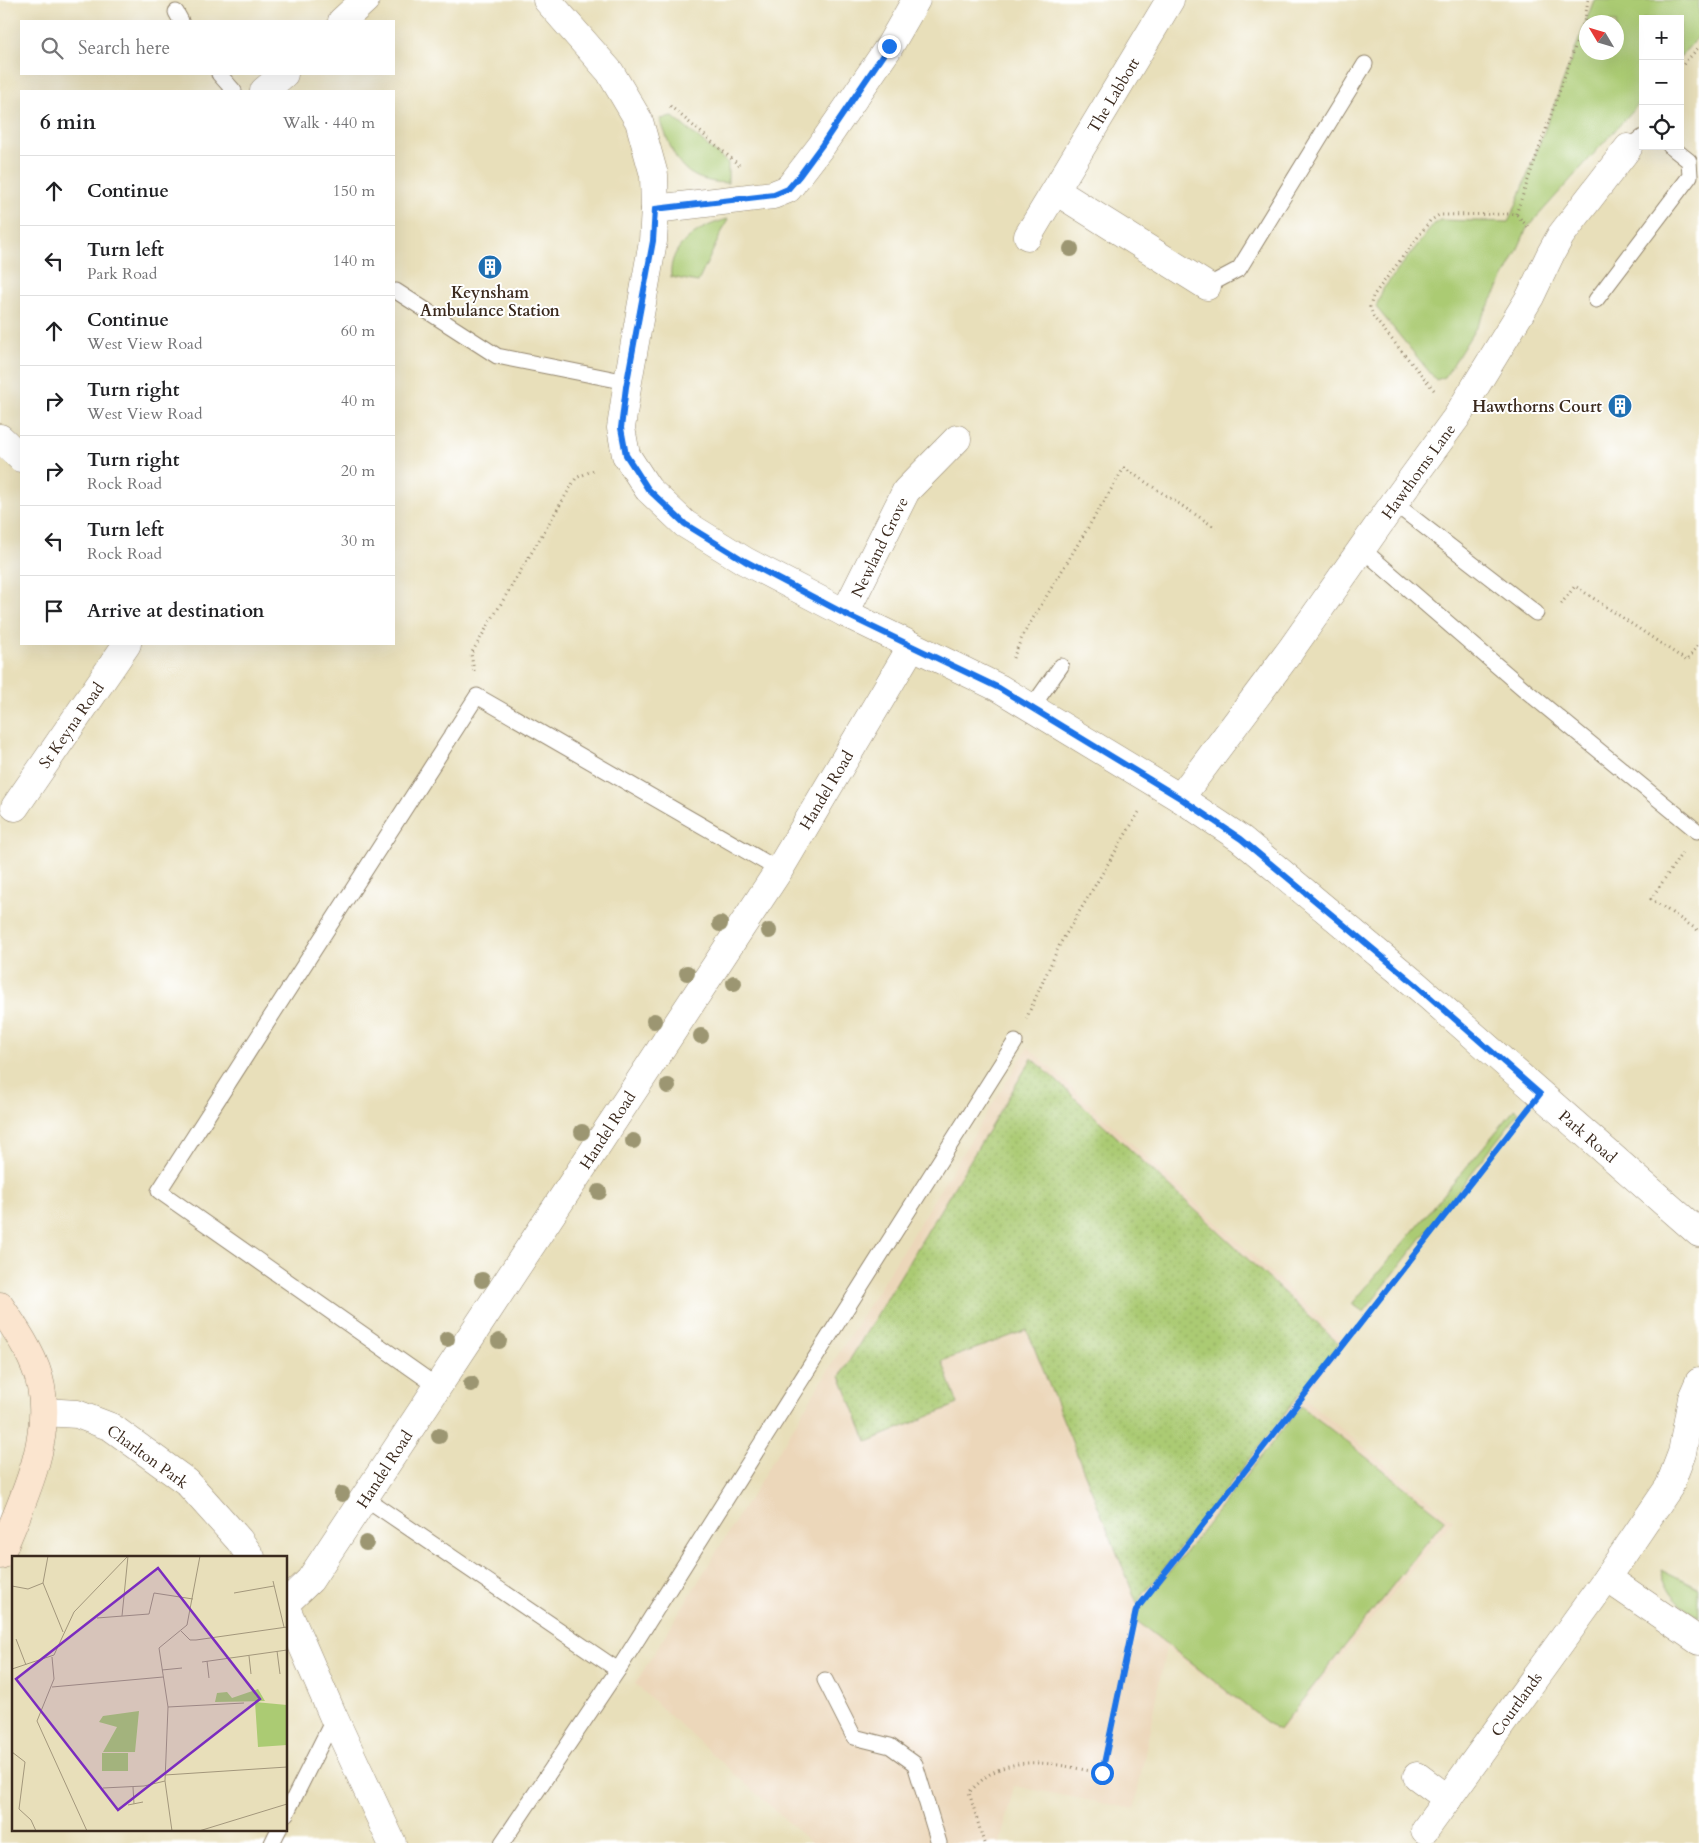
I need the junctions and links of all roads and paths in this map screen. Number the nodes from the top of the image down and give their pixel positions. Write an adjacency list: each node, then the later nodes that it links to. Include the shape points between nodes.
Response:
1 (365, 0): 6 (street)
2 (547, 0): 19 (street, via 610,72 639,121 654,175)
3 (916, 0): 18 (street, via 822,145 788,189)
4 (1170, 0): 17 (street, The Labbott)
5 (1588, 0): 20 (path, via 1585,19)
6 (343, 20)
7 (1699, 47): 9 (path)
8 (1365, 64): 23 (lane, via 1239,269)
9 (1684, 64)
10 (220, 75): 12 (lane)
11 (283, 75): 13 (street)
12 (233, 90)
13 (265, 90)
14 (668, 104): 18 (path)
15 (1635, 143): 22 (street, Hawthorns Lane)
16 (1675, 150): 25 (lane, via 1689,161 1690,176)
17 (1056, 191): 21 (street, The Labbott); 23 (street)
18 (774, 195): 19 (street)
19 (655, 209): 26 (street, via 653,241)
20 (1516, 214): 22 (path); 27 (path, via 1439,215 1430,221 1373,296 1370,307 1374,318)
21 (1028, 236)
22 (1550, 252): 27 (street, Hawthorns Lane, via 1530,296)
23 (1207, 286)
24 (396, 291): 26 (lane, via 497,356)
25 (1596, 300)
26 (628, 382): 30 (street, via 621,428)
27 (1456, 418): 32 (street, Hawthorns Lane)
28 (0, 438): 31 (street)
29 (957, 439): 36 (street, Newland Grove, via 906,491)
30 (626, 455): 36 (street, Park Road, via 648,489 685,524 745,561); 42 (path, via 576,478 471,654)
31 (20, 457)
32 (1394, 503): 34 (street, Hawthorns Lane); 35 (lane)
33 (1216, 528): 41 (path, via 1124,468 1023,635)
34 (1362, 549): 45 (street, Hawthorns Lane); 47 (lane, via 1524,689)
35 (1536, 613): 37 (path, via 1549,619 1575,586 1687,660)
36 (845, 614): 39 (street, Park Road)
37 (1699, 643)
38 (126, 645): 46 (street, St Keyna Road)
39 (912, 646): 41 (street, Park Road); 48 (street, Handel Road)
40 (1061, 666): 43 (lane)
41 (999, 688): 43 (street, Park Road)
42 (478, 696): 48 (lane); 55 (lane, via 159,1191)
43 (1032, 707): 44 (street, Park Road)
44 (1156, 783): 45 (street, Park Road); 50 (path, via 1060,944)
45 (1180, 798): 51 (street, Park Road, via 1241,839 1415,984)
46 (14, 807)
47 (1697, 831): 49 (path, via 1651,899)
48 (779, 870): 55 (street, Handel Road)
49 (1699, 931)
50 (1015, 1042): 64 (lane)
51 (1540, 1094): 52 (street, Park Road); 76 (path, via 1136,1610 1102,1773 1038,1762 1015,1763 989,1774 969,1792)
52 (1699, 1233)
53 (0, 1306): 56 (street, via 32,1360 41,1386)
54 (1699, 1382): 60 (street, Courtlands, via 1692,1398 1682,1454 1669,1487)
55 (438, 1387): 57 (street, Handel Road)
56 (44, 1412): 58 (street, via 28,1485); 59 (street, Charlton Park, via 77,1414 111,1427 187,1482 240,1540)
57 (365, 1498): 61 (street, Handel Road, via 310,1580); 64 (lane)
58 (0, 1555)
59 (250, 1556)
60 (1607, 1578): 63 (street); 68 (street, Courtlands)
61 (288, 1601)
62 (288, 1613): 66 (street)
63 (1699, 1641)
64 (618, 1670): 74 (lane)
65 (826, 1680): 75 (lane, via 854,1737 890,1746 915,1764)
66 (334, 1718): 69 (lane); 73 (street)
67 (1417, 1776): 68 (street)
68 (1448, 1798): 71 (street, Courtlands)
69 (288, 1810)
70 (278, 1830): 72 (lane)
71 (1424, 1830)
72 (272, 1843)
73 (392, 1843)
74 (502, 1843)
75 (939, 1843)
76 (984, 1843)

